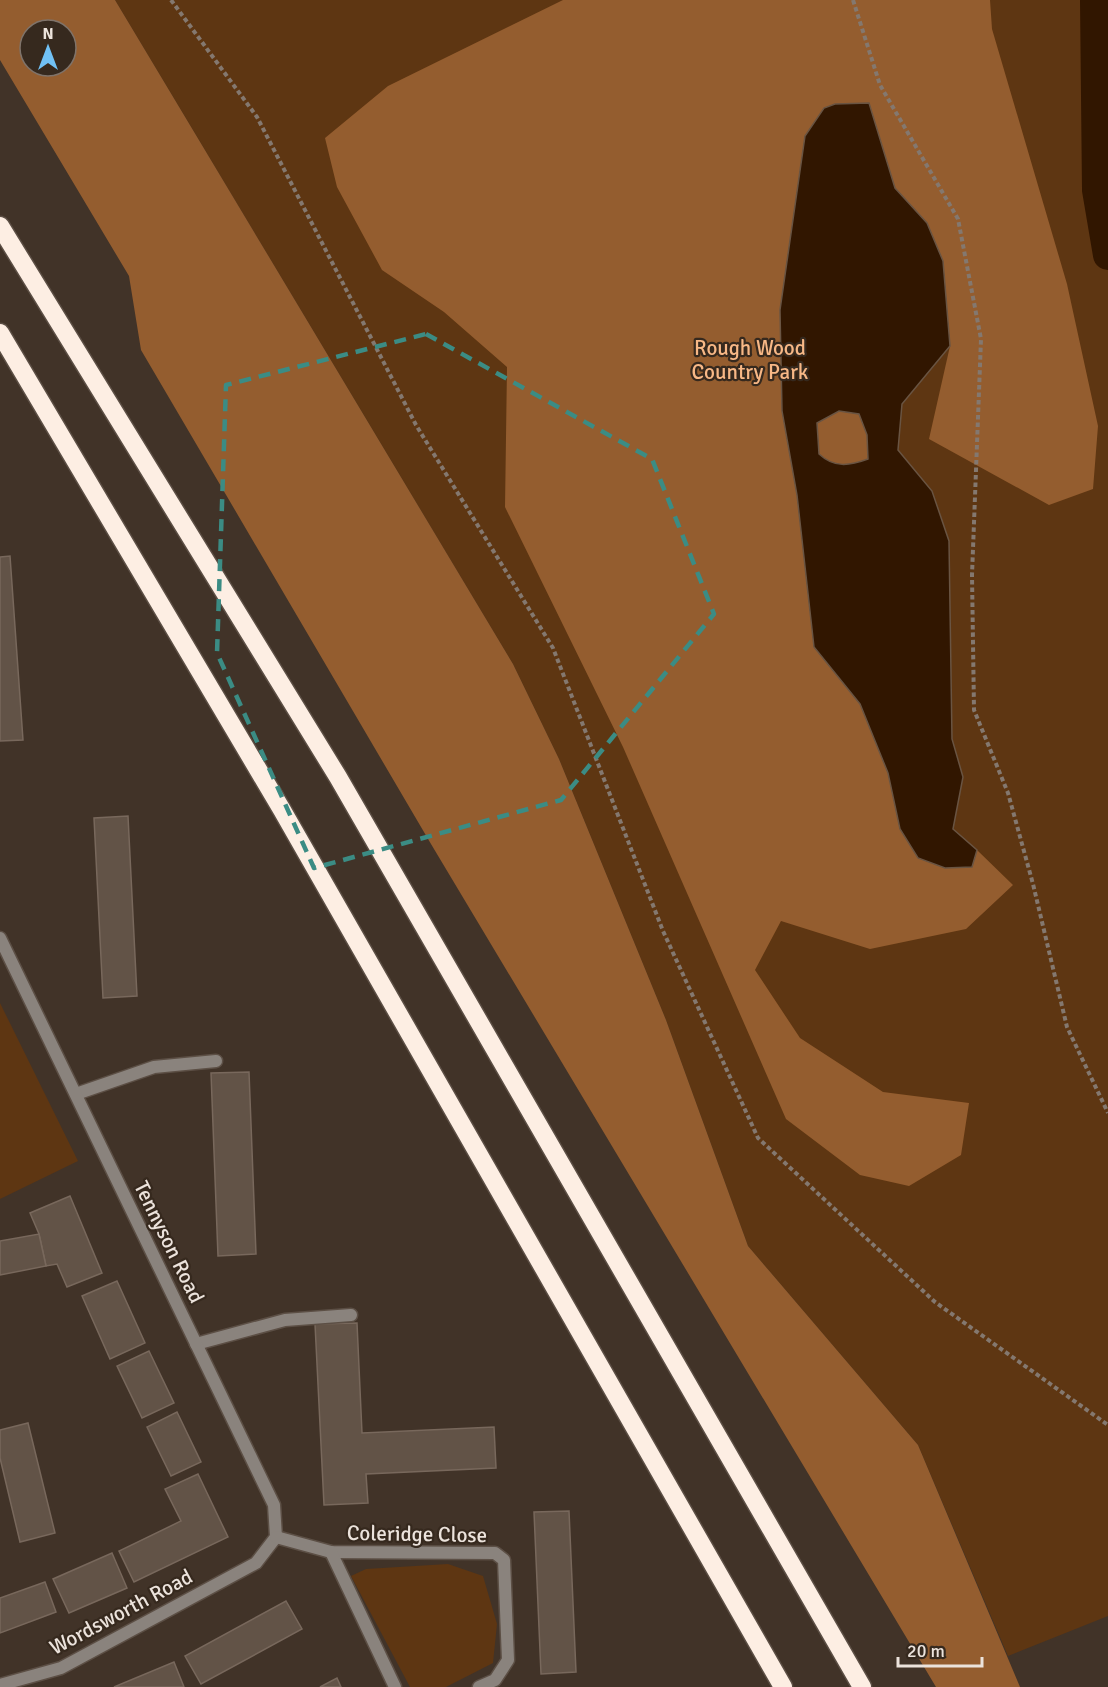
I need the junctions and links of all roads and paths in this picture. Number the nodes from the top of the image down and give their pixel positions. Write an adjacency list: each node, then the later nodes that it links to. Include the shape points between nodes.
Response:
1 (171, 0): 11 (path, via 257,117 416,425 553,648 663,931 758,1138 935,1302)
2 (853, 0): 8 (path, via 880,85 958,219 981,339 972,575 975,710 1008,793 1067,1027)
3 (0, 226): 18 (highway, via 338,777)
4 (0, 333): 17 (highway, via 282,810)
5 (0, 938): 7 (street, Tennyson Road)
6 (216, 1061): 7 (street, via 154,1067)
7 (76, 1094): 10 (street, Tennyson Road)
8 (1108, 1113)
9 (351, 1315): 10 (street, via 285,1320)
10 (196, 1344): 12 (street, Tennyson Road, via 274,1505)
11 (1108, 1425)
12 (276, 1537): 13 (street, Coleridge Close); 14 (street, Wordsworth Road, via 256,1563 61,1668)
13 (331, 1552): 15 (street, Coleridge Close); 16 (street, Coleridge Close, via 495,1553 504,1560 508,1660 495,1680)
14 (0, 1685)
15 (395, 1687)
16 (479, 1687)
17 (783, 1687)
18 (862, 1687)

